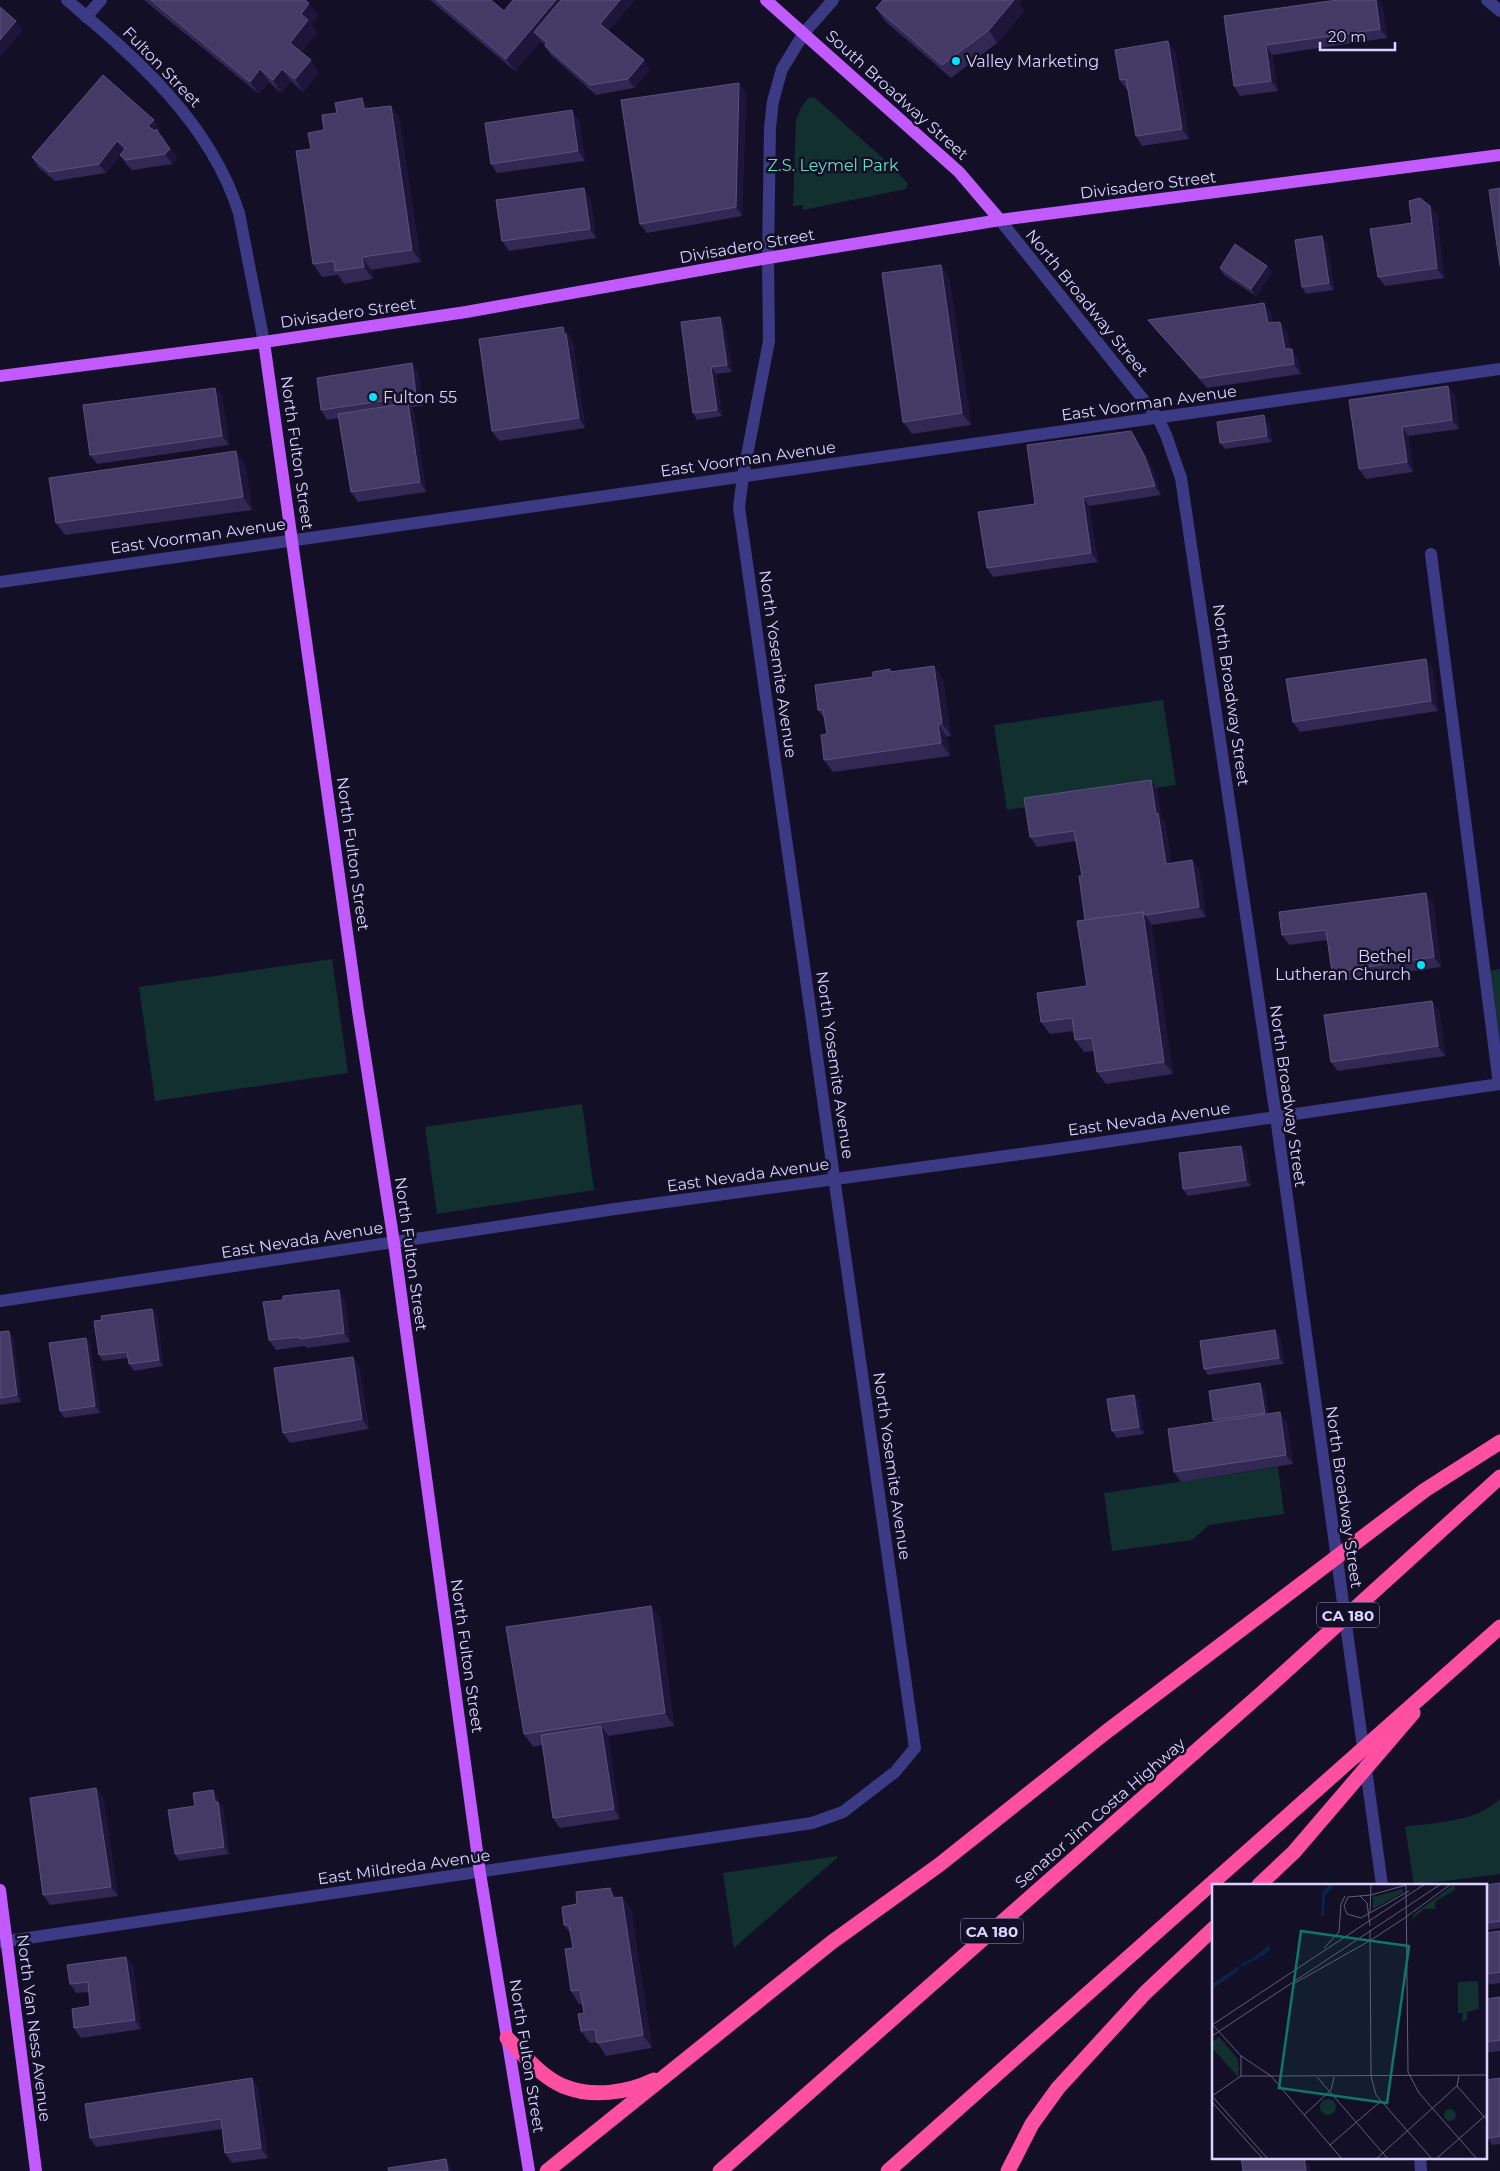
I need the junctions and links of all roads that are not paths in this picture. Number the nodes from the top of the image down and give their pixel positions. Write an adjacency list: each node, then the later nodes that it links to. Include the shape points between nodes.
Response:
1 (67, 0): 7 (street, Fulton Street)
2 (101, 0): 7 (street)
3 (766, 0): 8 (main road, South Broadway Street)
4 (833, 0): 8 (street, North Yosemite Avenue)
5 (1487, 0): 6 (street)
6 (1500, 11)
7 (86, 17): 12 (street, Fulton Street, via 167,92 215,155 240,213)
8 (804, 33): 10 (main road, South Broadway Street, via 959,172); 11 (street, North Yosemite Avenue, via 778,76 773,101)
9 (1500, 155): 10 (main road, Divisadero Street)
10 (1000, 220): 11 (main road, Divisadero Street); 15 (street, North Broadway Street)
11 (768, 258): 12 (main road, Divisadero Street, via 466,312); 16 (street, North Yosemite Avenue, via 769,341)
12 (264, 342): 14 (main road, Divisadero Street); 17 (main road, North Fulton Street)
13 (1500, 369): 15 (street, East Voorman Avenue)
14 (0, 376)
15 (1158, 418): 16 (street, East Voorman Avenue); 21 (street, North Broadway Street, via 1176,460 1186,498)
16 (742, 476): 17 (street, East Voorman Avenue); 22 (street, North Yosemite Avenue, via 740,519)
17 (293, 539): 19 (street, East Voorman Avenue); 23 (main road, North Fulton Street, via 358,1011)
18 (1430, 554): 20 (street)
19 (0, 582)
20 (1500, 1084): 21 (street, East Nevada Avenue)
21 (1276, 1117): 22 (street, East Nevada Avenue); 32 (street, North Broadway Street)
22 (835, 1180): 23 (street, East Nevada Avenue); 29 (street, North Yosemite Avenue, via 915,1748 895,1772 843,1812)
23 (394, 1243): 24 (street, East Nevada Avenue); 30 (main road, North Fulton Street)
24 (0, 1301)
25 (1500, 1442): 37 (highway, via 1425,1490 1106,1732 939,1865 832,1942)
26 (1500, 1477): 42 (highway, Senator Jim Costa Highway / CA 180, via 1264,1691)
27 (1500, 1627): 28 (highway)
28 (1448, 1673): 31 (highway, via 1294,1852); 43 (highway)
29 (812, 1824): 30 (street, East Mildreda Avenue)
30 (480, 1873): 35 (street, East Mildreda Avenue); 36 (main road, North Fulton Street)
31 (1261, 1884)
32 (1382, 1884)
33 (0, 1890): 35 (main road, North Van Ness Avenue)
34 (1212, 1930): 44 (highway, via 1145,1993 1058,2088 1032,2124)
35 (4, 1942): 39 (main road, North Van Ness Avenue)
36 (507, 2038): 37 (highway, via 538,2070 563,2087 601,2094 645,2084); 40 (main road, North Fulton Street)
37 (672, 2072): 41 (highway)
38 (1420, 2158): 45 (street)
39 (36, 2171)
40 (529, 2171)
41 (547, 2171)
42 (720, 2171)
43 (888, 2171)
44 (1008, 2171)
45 (1422, 2171)

